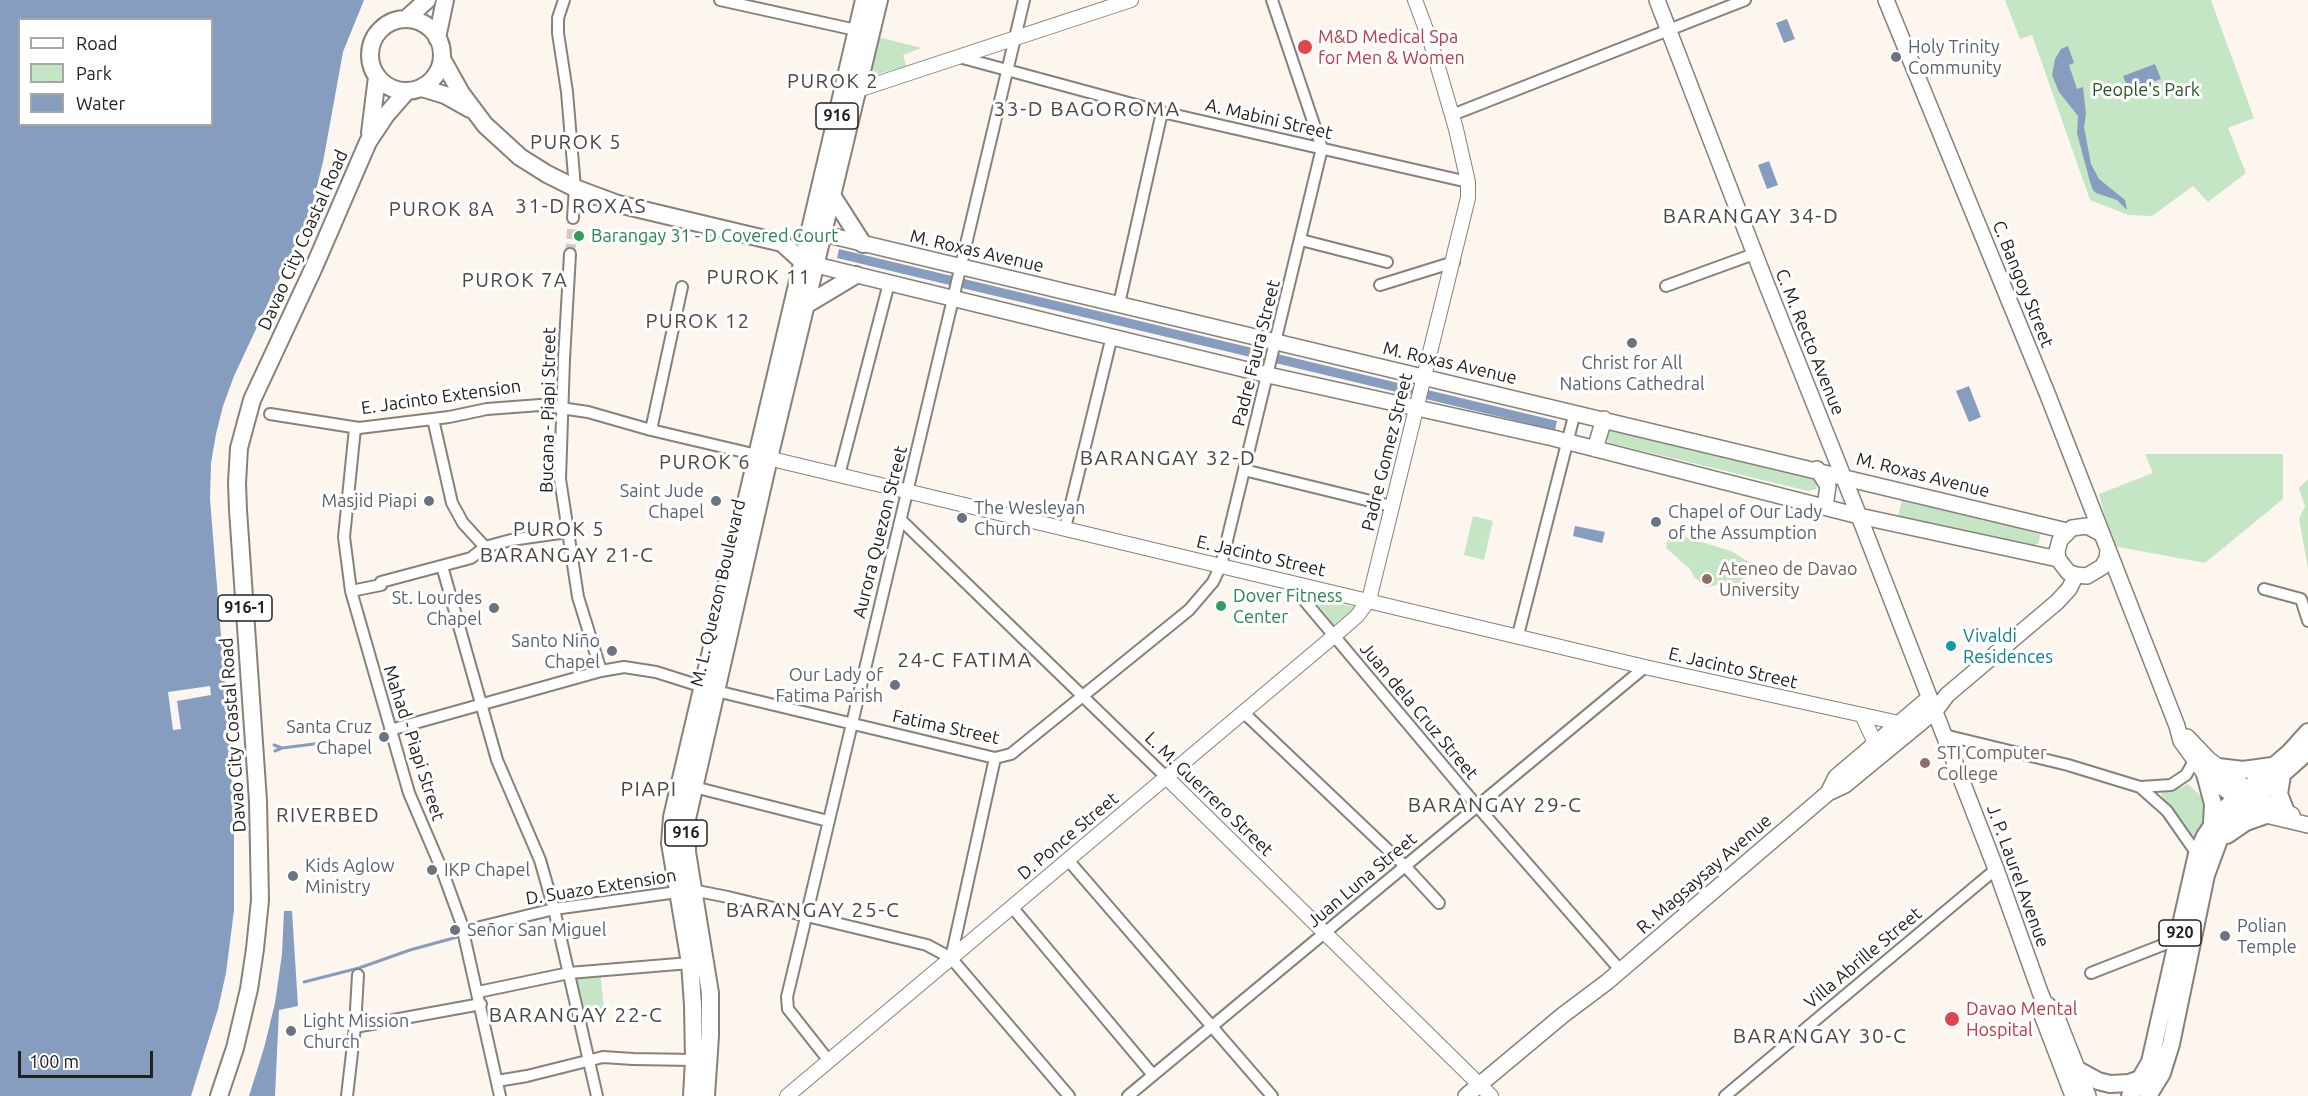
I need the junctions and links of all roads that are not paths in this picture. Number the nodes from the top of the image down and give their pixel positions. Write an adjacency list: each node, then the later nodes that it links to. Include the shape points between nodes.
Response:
1 (427, 0): 14 (main road, 916-1)
2 (445, 0): 17 (main road)
3 (564, 0): 31 (street, via 558,33)
4 (720, 0): 16 (street)
5 (864, 0): 16 (main road, M. L. Quezon Boulevard / 916)
6 (879, 0): 24 (main road, M. L. Quezon Boulevard / 916)
7 (1024, 0): 18 (street, Aurora Quezon Street)
8 (1131, 0): 18 (street)
9 (1272, 0): 29 (street)
10 (1416, 0): 27 (street, Padre Gomez Street)
11 (1657, 0): 15 (main road, C. M. Recto Avenue)
12 (1745, 0): 15 (street)
13 (1886, 0): 77 (main road, C. Bangoy Street)
14 (406, 20): 17 (main road, via 424,24); 22 (main road, 916-1, via 385,26 372,43 371,64)
15 (1668, 29): 27 (street); 39 (main road, C. M. Recto Avenue)
16 (856, 30): 34 (main road, M. L. Quezon Boulevard / 916)
17 (437, 38): 20 (main road)
18 (1015, 38): 19 (street); 21 (street, Aurora Quezon Street)
19 (959, 57): 21 (street, A. Mabini Street); 24 (street)
20 (442, 59): 23 (main road, 916-1, via 437,73); 26 (main road)
21 (1008, 70): 25 (street, A. Mabini Street); 43 (street, Aurora Quezon Street)
22 (377, 77): 23 (main road, via 387,86); 28 (main road, Davao City Coastal Road / 916-1)
23 (414, 89): 26 (main road, via 446,95); 28 (main road, Davao City Coastal Road / 916-1, via 386,115)
24 (858, 90): 32 (main road, M. L. Quezon Boulevard / 916)
25 (1162, 112): 29 (street, A. Mabini Street); 50 (street)
26 (475, 113): 31 (main road, via 520,157)
27 (1452, 115): 30 (street, Padre Gomez Street)
28 (368, 142): 159 (main road, Davao City Coastal Road / 916-1, via 252,400 239,448 238,510 258,801 260,900 247,998)
29 (1322, 148): 30 (street, A. Mabini Street); 35 (street, Padre Faura Street)
30 (1468, 182): 41 (street, Padre Gomez Street)
31 (575, 188): 33 (street); 36 (main road, via 638,210)
32 (833, 197): 34 (main road, M. L. Quezon Boulevard / 916); 37 (main road)
33 (573, 218)
34 (817, 233): 36 (main road); 37 (main road, M. Roxas Avenue); 42 (main road, M. L. Quezon Boulevard / 916)
35 (1301, 240): 40 (street); 53 (street, Padre Faura Street)
36 (782, 243): 42 (main road)
37 (863, 244): 43 (main road, M. Roxas Avenue)
38 (570, 254): 55 (street, Bucana - Piapi Street)
39 (1754, 254): 47 (street); 68 (main road, C. M. Recto Avenue)
40 (1387, 262)
41 (1454, 262): 46 (street); 54 (street, Padre Gomez Street)
42 (809, 264): 44 (main road, M. Roxas Avenue); 51 (main road, M. L. Quezon Boulevard / 916); 64 (main road, M. L. Quezon Boulevard / 916)
43 (960, 266): 49 (street, Aurora Quezon Street); 50 (main road, M. Roxas Avenue)
44 (856, 275): 45 (main road, M. Roxas Avenue); 51 (main road)
45 (889, 283): 49 (main road, M. Roxas Avenue); 67 (street)
46 (1380, 285)
47 (1666, 286)
48 (682, 287): 61 (street)
49 (952, 298): 52 (main road, M. Roxas Avenue); 69 (street, Aurora Quezon Street)
50 (1119, 304): 53 (main road, M. Roxas Avenue)
51 (806, 305): 64 (main road, M. L. Quezon Boulevard / 916)
52 (1112, 336): 53 (main road, M. Roxas Avenue); 74 (street)
53 (1272, 358): 54 (main road, M. Roxas Avenue); 54 (main road, M. Roxas Avenue); 65 (street, Padre Faura Street)
54 (1421, 393): 56 (main road, M. Roxas Avenue); 62 (main road, M. Roxas Avenue); 70 (street, Padre Gomez Street)
55 (562, 407): 58 (street, E. Jacinto Extension, via 504,407); 61 (street, E. Jacinto Extension); 76 (street, Bucana - Piapi Street, via 560,479)
56 (1575, 412): 59 (main road, M. Roxas Avenue); 62 (street)
57 (270, 414): 60 (street, E. Jacinto Extension)
58 (434, 419): 60 (street, E. Jacinto Extension); 78 (street, via 452,503 463,523)
59 (1604, 419): 63 (main road); 66 (main road, M. Roxas Avenue)
60 (355, 428): 88 (street, Mahad - Piapi Street, via 344,537)
61 (651, 430): 64 (street, E. Jacinto Extension)
62 (1567, 442): 63 (main road, M. Roxas Avenue); 91 (street)
63 (1595, 449): 71 (main road, M. Roxas Avenue)
64 (763, 457): 67 (street, E. Jacinto Street); 95 (main road, M. L. Quezon Boulevard / 916)
65 (1244, 470): 70 (street); 81 (street, Padre Faura Street)
66 (1817, 470): 68 (main road, M. Roxas Avenue); 71 (main road, via 1828,489)
67 (839, 475): 69 (street, E. Jacinto Street)
68 (1843, 476): 72 (main road, C. M. Recto Avenue); 75 (main road, M. Roxas Avenue)
69 (908, 491): 73 (street, Aurora Quezon Street); 74 (street, E. Jacinto Street)
70 (1391, 506): 89 (street, Padre Gomez Street)
71 (1825, 507): 72 (main road, M. Roxas Avenue)
72 (1859, 516): 80 (main road, M. Roxas Avenue); 98 (main road, C. M. Recto Avenue)
73 (901, 520): 97 (street, L. M. Guerrero Street); 102 (street, Aurora Quezon Street)
74 (1065, 528): 81 (street, E. Jacinto Street)
75 (2067, 531): 77 (main road, via 2087,526); 80 (main road, via 2058,543)
76 (567, 532): 78 (street); 94 (street, Bucana - Piapi Street, via 578,597)
77 (2102, 534): 79 (main road, C. Bangoy Street)
78 (485, 547): 82 (street, via 471,558)
79 (2108, 550): 83 (main road, via 2104,564); 86 (main road, C. Bangoy Street)
80 (2058, 559): 84 (main road)
81 (1221, 565): 85 (street, E. Jacinto Street); 97 (street, Fatima Street, via 1214,582 1189,610)
82 (442, 566): 88 (street); 99 (street)
83 (2094, 573): 84 (main road); 86 (main road)
84 (2076, 575): 96 (main road, via 2057,602)
85 (1288, 581): 89 (street, E. Jacinto Street); 92 (street, Juan dela Cruz Street)
86 (2121, 583): 104 (main road, C. Bangoy Street)
87 (2264, 589): 90 (street, via 2301,599)
88 (351, 591): 106 (street, Mahad - Piapi Street)
89 (1369, 600): 91 (street, E. Jacinto Street); 92 (street, D. Ponce Street)
90 (2308, 621)
91 (1518, 635): 93 (street, E. Jacinto Street)
92 (1334, 636): 100 (street, D. Ponce Street); 120 (street, Juan dela Cruz Street)
93 (1645, 666): 101 (street, E. Jacinto Street); 120 (street, Juan Luna Street)
94 (601, 671): 95 (street, Fatima Street, via 636,668); 99 (street, Fatima Street)
95 (709, 689): 102 (street, Fatima Street); 117 (main road, M. L. Quezon Boulevard / 916); 131 (main road, M. L. Quezon Boulevard / 916, via 671,823 670,843)
96 (1952, 691): 98 (main road); 107 (main road)
97 (1082, 696): 111 (street, Fatima Street, via 1011,754); 115 (street, L. M. Guerrero Street)
98 (1932, 704): 103 (main road, R. Magsaysay Avenue); 105 (main road, R. Magsaysay Avenue); 107 (main road, J. P. Laurel Avenue)
99 (480, 705): 106 (street, Fatima Street); 134 (street, via 497,760 540,860)
100 (1243, 712): 115 (street, D. Ponce Street); 129 (street)
101 (1862, 715): 103 (street, E. Jacinto Street); 109 (street)
102 (851, 723): 111 (street, Fatima Street); 123 (street, Aurora Quezon Street)
103 (1899, 723): 109 (main road, R. Magsaysay Avenue)
104 (2177, 726): 112 (main road, C. Bangoy Street); 114 (main road, C. Bangoy Street)
105 (1915, 727): 107 (main road); 118 (main road, R. Magsaysay Avenue, via 1845,785)
106 (390, 730): 136 (street, Mahad - Piapi Street, via 409,793)
107 (1943, 732): 116 (street); 130 (main road, J. P. Laurel Avenue)
108 (2308, 732): 113 (main road, 920)
109 (1875, 743): 118 (main road, R. Magsaysay Avenue, via 1836,777)
110 (2308, 751): 113 (main road, 920)
111 (995, 758): 139 (street)
112 (2194, 761): 114 (main road, C. Bangoy Street); 116 (street, via 2186,775 2171,785)
113 (2278, 770): 114 (main road); 119 (main road, 920); 121 (main road, via 2279,794)
114 (2212, 771): 119 (main road, C. Bangoy Street); 124 (main road)
115 (1166, 777): 128 (street, D. Ponce Street); 137 (street, L. M. Guerrero Street)
116 (2140, 786): 127 (street, via 2167,810)
117 (694, 787): 123 (street); 131 (main road, M. L. Quezon Boulevard / 916, via 686,835)
118 (1828, 793): 141 (main road, R. Magsaysay Avenue)
119 (2247, 797): 121 (main road); 122 (main road); 124 (main road, 920); 126 (main road, 920)
120 (1478, 806): 129 (street, Juan Luna Street); 141 (street, Juan dela Cruz Street)
121 (2286, 812): 125 (main road)
122 (2266, 815): 125 (main road); 126 (main road, via 2237,828)
123 (828, 820): 135 (street, Aurora Quezon Street)
124 (2212, 823): 127 (main road, 920)
125 (2308, 825)
126 (2215, 849): 150 (main road, 920)
127 (2197, 854): 138 (main road, 920)
128 (1068, 860): 133 (street, D. Ponce Street); 149 (street)
129 (1405, 866): 132 (street); 137 (street, Juan Luna Street)
130 (1996, 869): 146 (main road, J. P. Laurel Avenue); 170 (street, Villa Abrille Street)
131 (686, 891): 134 (street, D. Suazo Extension); 135 (street, D. Suazo Extension); 140 (main road, M. L. Quezon Boulevard / 916); 164 (main road, M. L. Quezon Boulevard / 916, via 710,993)
132 (1439, 903)
133 (1012, 907): 139 (street, D. Ponce Street); 155 (street)
134 (554, 909): 136 (street, D. Suazo Extension); 142 (street)
135 (805, 915): 139 (street, D. Suazo Extension, via 927,945); 153 (street, Aurora Quezon Street, via 787,1003)
136 (464, 931): 145 (street, Mahad - Piapi Street)
137 (1324, 933): 149 (street, Juan Luna Street); 158 (street, L. M. Guerrero Street)
138 (2178, 939): 143 (street); 150 (main road, 920)
139 (951, 958): 153 (street, D. Ponce Street); 166 (street)
140 (690, 963): 142 (street); 152 (main road, M. L. Quezon Boulevard / 916)
141 (1621, 971): 158 (main road, R. Magsaysay Avenue)
142 (569, 973): 145 (street); 151 (street)
143 (2091, 973)
144 (358, 975): 148 (street)
145 (478, 992): 147 (street, Mahad - Piapi Street)
146 (2044, 1002): 154 (main road, J. P. Laurel Avenue, via 2054,1010); 171 (main road, J. P. Laurel Avenue, via 2042,1015)
147 (481, 1004): 148 (street); 157 (street, Mahad - Piapi Street)
148 (355, 1027): 160 (street)
149 (1211, 1027): 155 (street, Juan Luna Street); 168 (street)
150 (2164, 1042): 156 (main road, 920); 174 (main road, 920, via 2162,1073)
151 (589, 1059): 152 (street); 157 (street); 162 (street)
152 (694, 1060): 163 (main road, M. L. Quezon Boulevard / 916)
153 (829, 1061): 165 (street, D. Ponce Street)
154 (2078, 1070): 156 (main road, via 2114,1085); 172 (main road, J. P. Laurel Avenue)
155 (1153, 1075): 167 (street, Juan Luna Street)
156 (2143, 1078): 173 (main road, 920)
157 (497, 1081): 161 (street, Mahad - Piapi Street)
158 (1485, 1092): 169 (main road, R. Magsaysay Avenue)
159 (219, 1096)
160 (347, 1096)
161 (500, 1096)
162 (597, 1096)
163 (692, 1096)
164 (706, 1096)
165 (787, 1096)
166 (1069, 1096)
167 (1128, 1096)
168 (1272, 1096)
169 (1466, 1096)
170 (1725, 1096)
171 (2073, 1096)
172 (2088, 1096)
173 (2130, 1096)
174 (2148, 1096)

